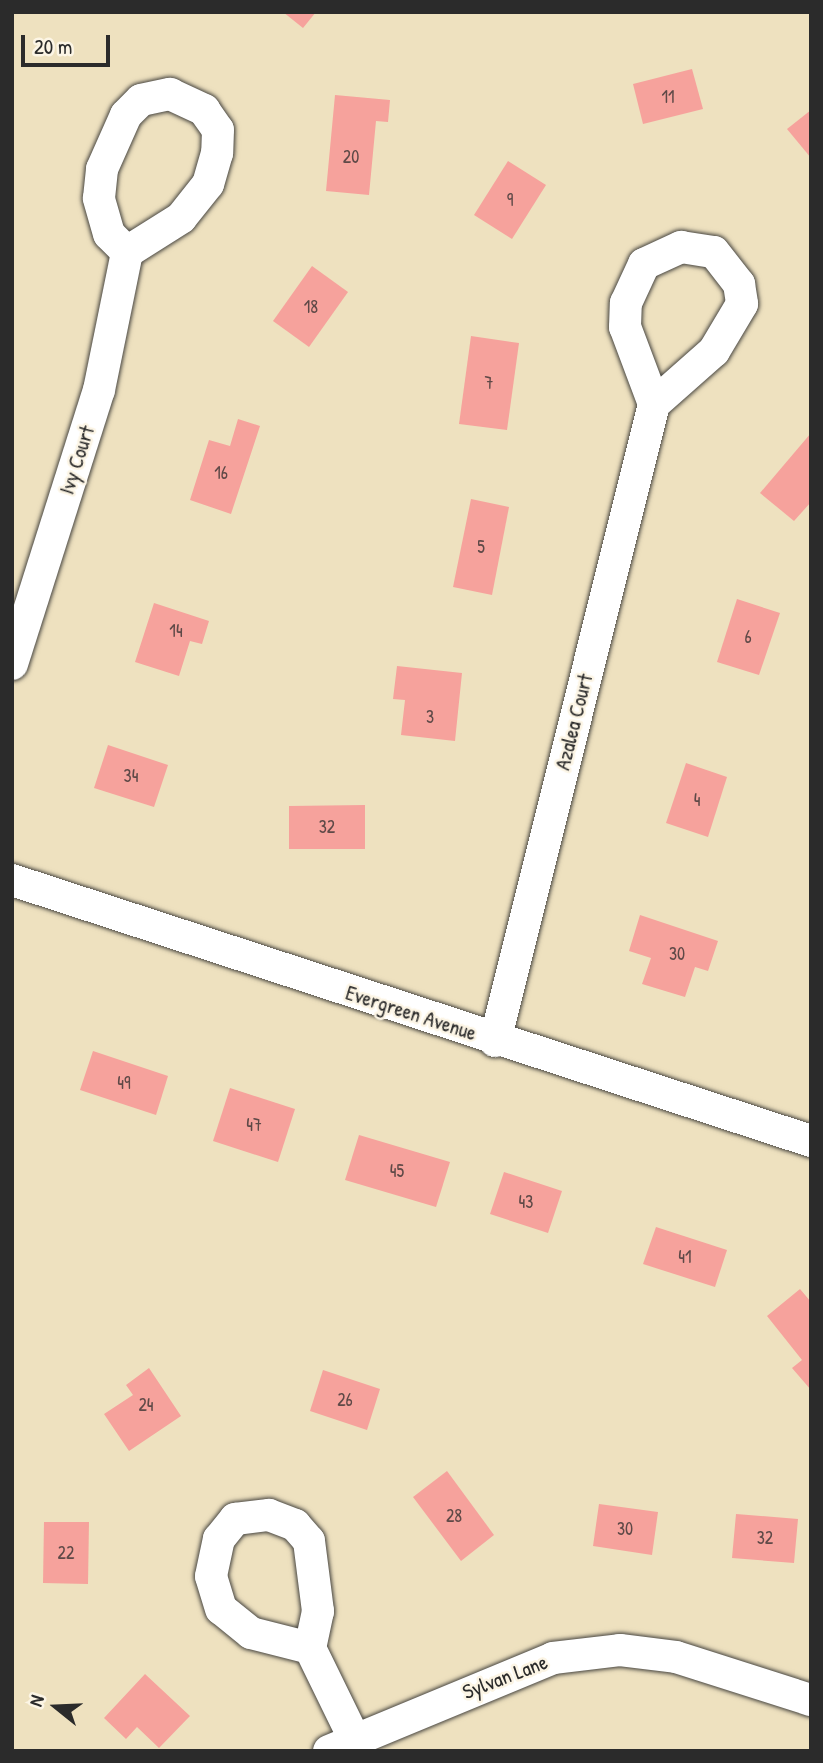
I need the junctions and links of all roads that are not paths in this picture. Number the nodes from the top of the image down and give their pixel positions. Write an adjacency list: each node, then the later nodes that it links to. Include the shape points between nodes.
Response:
1 (127, 252): 1 (street, via 109,234 99,198 111,138 141,100 170,94 188,99 218,130 208,184 181,218); 3 (street, Ivy Court, via 99,390)
2 (654, 404): 2 (street, via 625,327 633,277 644,264 681,247 714,252 739,284 743,304 714,351); 5 (street, Azalea Court)
3 (12, 664)
4 (12, 880): 5 (street, Evergreen Avenue)
5 (495, 1041): 6 (street, Evergreen Avenue)
6 (811, 1141)
7 (310, 1648): 9 (street)
8 (811, 1700): 9 (street, Sylvan Lane, via 676,1657 620,1650 553,1658)
9 (341, 1743)

